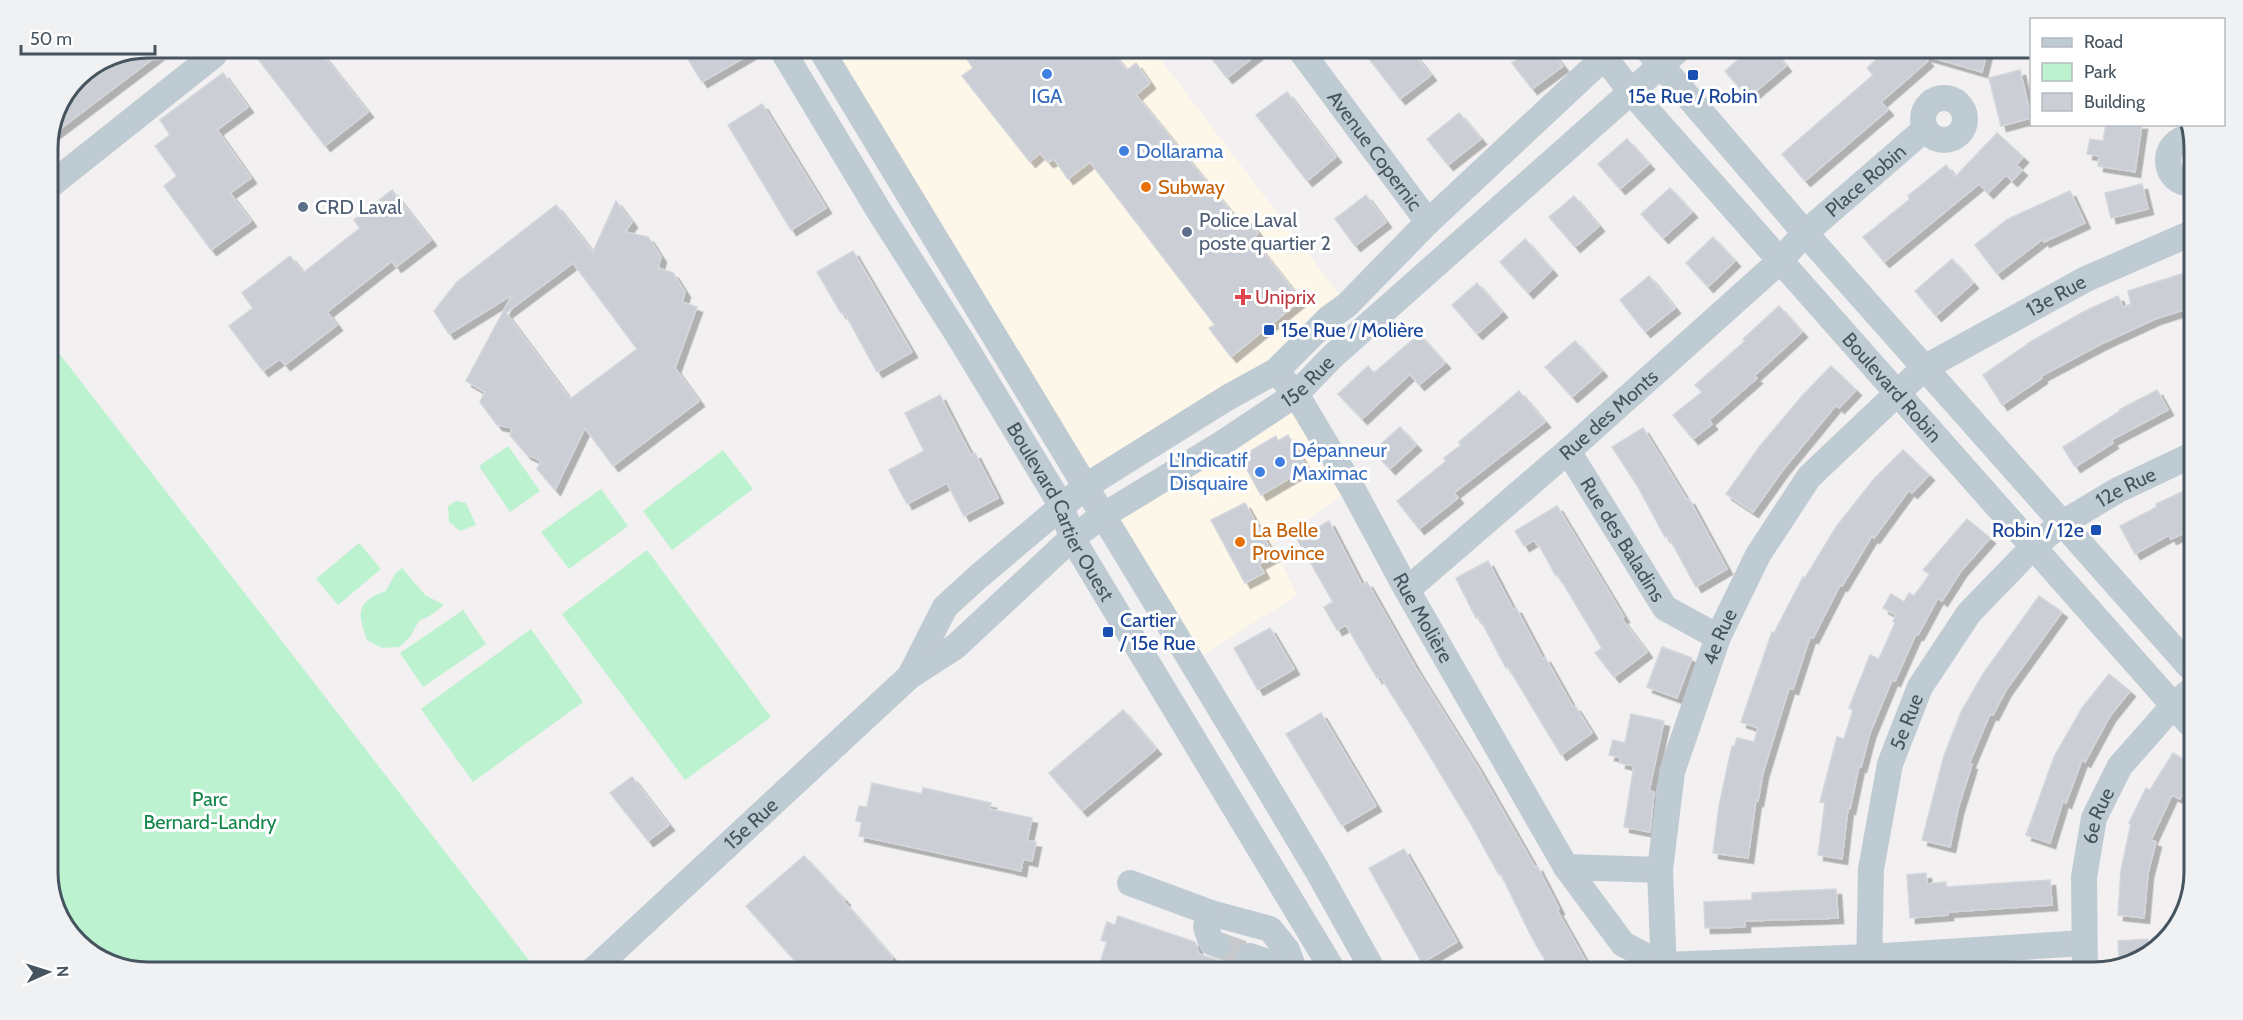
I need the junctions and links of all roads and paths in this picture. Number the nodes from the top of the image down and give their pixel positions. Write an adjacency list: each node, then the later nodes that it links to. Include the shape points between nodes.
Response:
1 (210, 58): 12 (street)
2 (787, 58): 25 (street, Boulevard Cartier Ouest)
3 (826, 58): 24 (street, Boulevard Cartier Ouest)
4 (1305, 58): 14 (street, Avenue Copernic)
5 (1599, 58): 14 (street, 15e Rue)
6 (1609, 58): 9 (street, Boulevard Robin)
7 (1660, 58): 9 (street, 15e Rue)
8 (1665, 58): 15 (street, Boulevard Robin)
9 (1631, 92): 17 (street, Boulevard Robin); 21 (street, 15e Rue, via 1333,356)
10 (1925, 129): 15 (street, Place Robin)
11 (2184, 137): 13 (street, via 2171,147 2168,163 2170,171)
12 (59, 178)
13 (2184, 182)
14 (1428, 222): 19 (street, 15e Rue)
15 (1805, 233): 17 (street, Rue des Monts); 18 (street, Boulevard Robin)
16 (2184, 236): 18 (street, 13e Rue, via 2086,279)
17 (1780, 261): 20 (street, Boulevard Robin); 22 (street, Rue des Monts)
18 (1924, 368): 20 (street, 4e Rue); 27 (street, Boulevard Robin)
19 (1276, 371): 21 (street, Rue Molière); 24 (street, 15e Rue)
20 (1897, 393): 29 (street, Boulevard Robin); 31 (street, 4e Rue, via 1809,477 1758,555)
21 (1296, 394): 26 (street, 15e Rue); 30 (street, Rue Molière)
22 (1568, 451): 30 (street, Rue des Monts); 31 (street, Rue des Baladins, via 1665,608)
23 (2184, 458): 27 (street, 12e Rue)
24 (1086, 486): 25 (street, 15e Rue); 26 (street, Boulevard Cartier Ouest)
25 (1061, 505): 28 (street, Boulevard Cartier Ouest); 33 (street, 15e Rue, via 945,607)
26 (1104, 514): 28 (street, 15e Rue); 46 (street, Boulevard Cartier Ouest)
27 (2061, 524): 29 (street, 5e Rue); 32 (street, Boulevard Robin)
28 (1072, 538): 33 (street, 15e Rue, via 955,647); 45 (street, Boulevard Cartier Ouest)
29 (2032, 548): 34 (street, Boulevard Robin); 49 (street, 5e Rue, via 1969,613 1920,687 1890,764 1872,869)
30 (1407, 590): 35 (street, Rue Molière)
31 (1718, 637): 36 (street, 4e Rue, via 1672,772)
32 (2184, 660)
33 (910, 676): 42 (street, 15e Rue)
34 (2184, 707): 39 (street, 6e Rue, via 2120,766 2094,818 2084,877)
35 (1566, 867): 36 (street); 47 (street, Rue Molière, via 1623,944)
36 (1660, 870): 48 (street, 4e Rue)
37 (1130, 883): 38 (street)
38 (1211, 913): 40 (street, via 1206,927 1210,942); 44 (street, via 1270,930 1287,950)
39 (2083, 944): 50 (street, Rue Molière); 51 (street, 6e Rue)
40 (1218, 945)
41 (1250, 956): 43 (street)
42 (602, 962)
43 (1268, 962)
44 (1291, 962)
45 (1328, 962)
46 (1368, 962)
47 (1652, 962)
48 (1663, 962)
49 (1869, 962)
50 (1900, 962)
51 (2084, 962)

